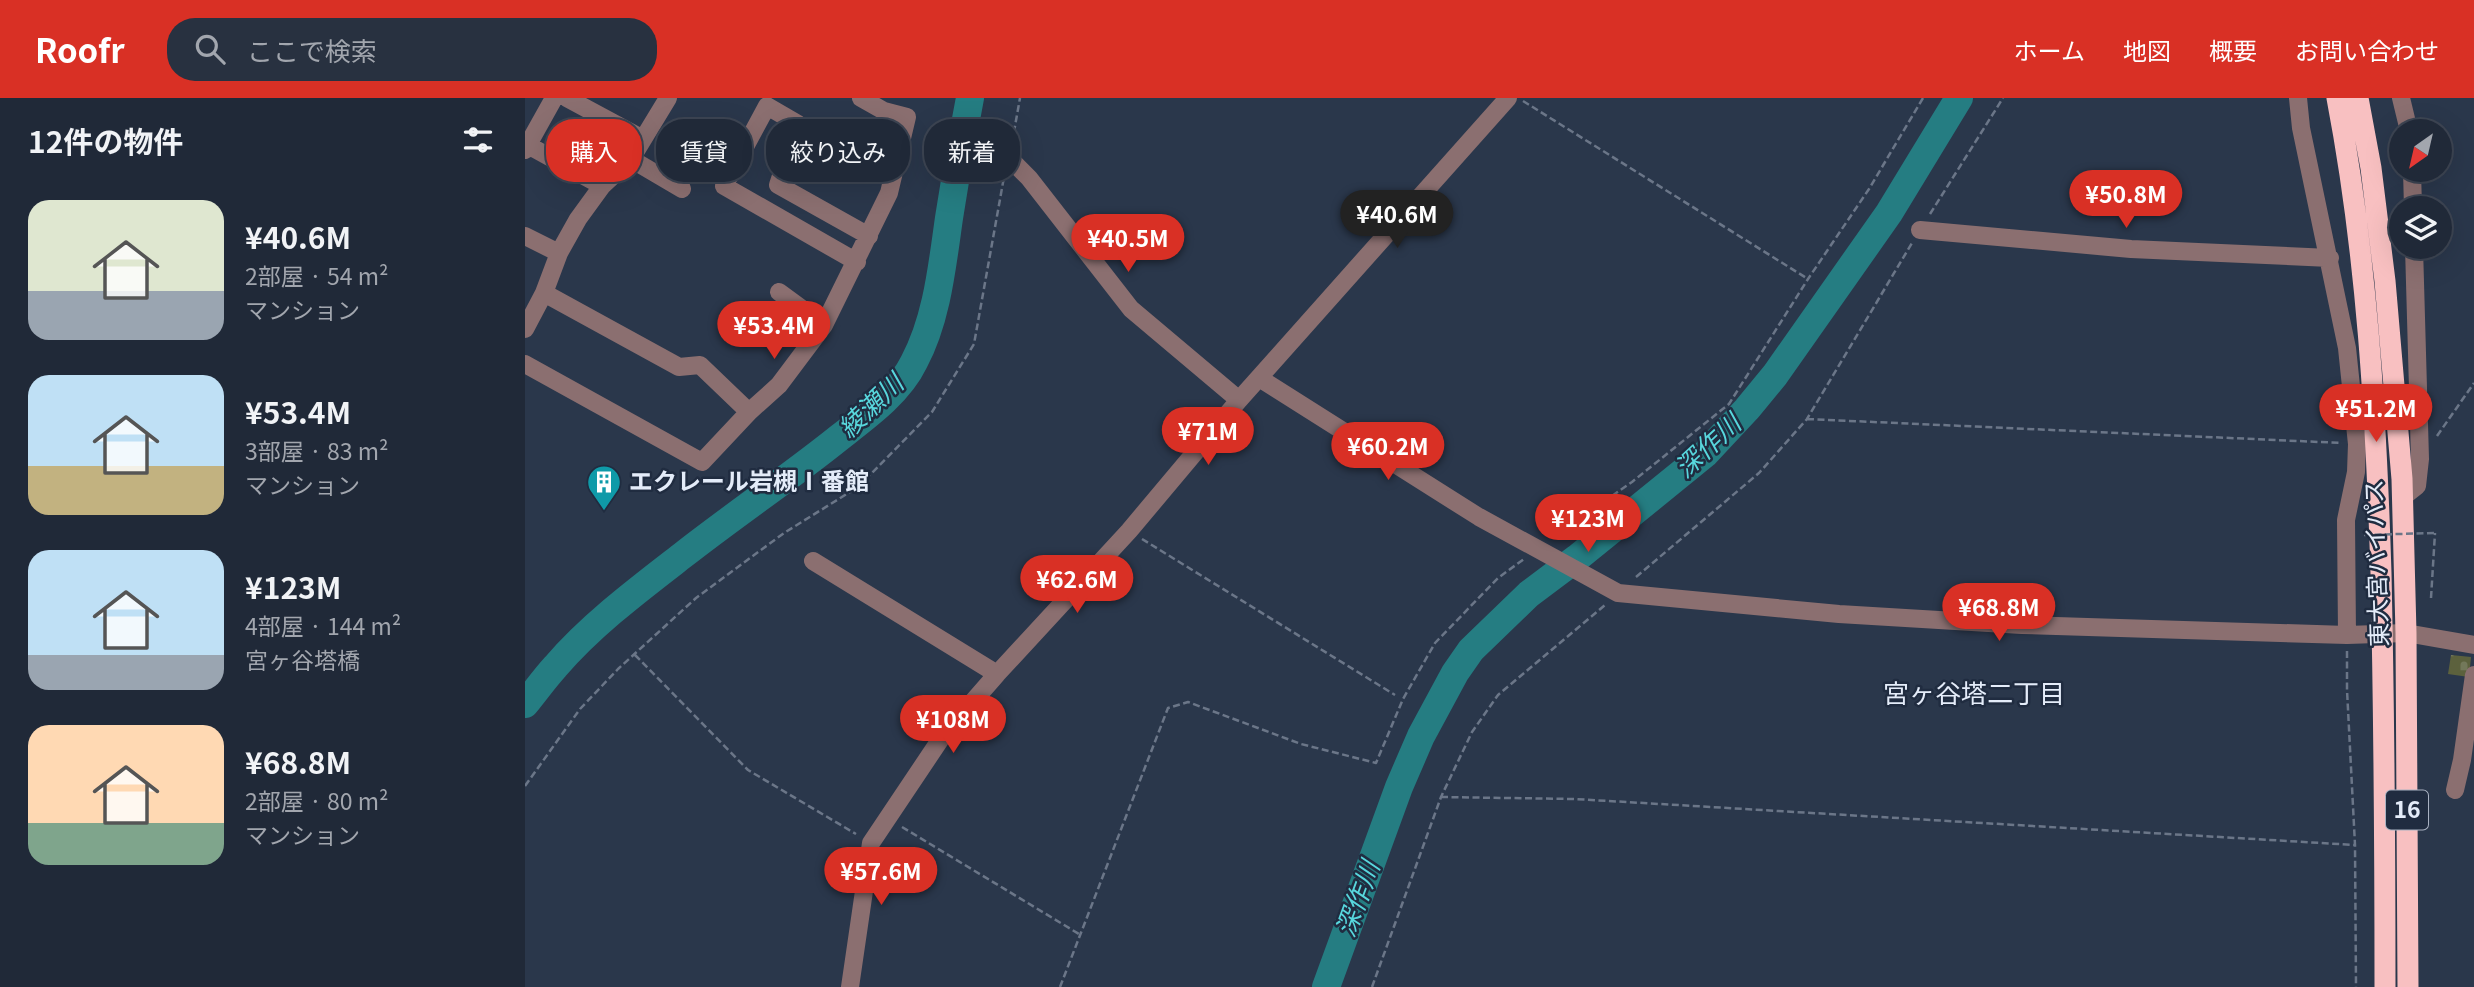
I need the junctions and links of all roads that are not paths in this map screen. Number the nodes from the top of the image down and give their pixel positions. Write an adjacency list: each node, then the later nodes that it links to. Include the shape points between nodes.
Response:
1 (554, 98): 12 (street)
2 (567, 98): 11 (street)
3 (668, 98): 11 (street)
4 (861, 98): 21 (street, via 907,117 889,193)
5 (1508, 98): 31 (street)
6 (2298, 98): 23 (street)
7 (2337, 98): 14 (highway, 東大宮バイパス / 16)
8 (2358, 98): 14 (highway, 東大宮バイパス / 16)
9 (2401, 98): 10 (street)
10 (2406, 119)
11 (643, 139)
12 (526, 147): 17 (street)
13 (642, 165): 18 (street)
14 (2360, 168): 34 (highway, 東大宮バイパス / 16, via 2385,281); 36 (highway, 東大宮バイパス / 16)
15 (1020, 169): 32 (street, via 1131,309)
16 (606, 182): 17 (street)
17 (602, 186): 22 (street)
18 (683, 189)
19 (1920, 230): 23 (street, via 2131,249)
20 (525, 236): 22 (street)
21 (869, 236): 25 (street); 25 (street, via 778,186 798,124 767,106 725,186)
22 (559, 253): 27 (street)
23 (2330, 258): 38 (street, via 2347,348 2357,444 2346,520)
24 (2414, 259): 34 (street, via 2420,458 2417,486)
25 (857, 262): 28 (street)
26 (779, 292): 28 (street)
27 (544, 293): 29 (street); 33 (street, via 678,367 700,365)
28 (824, 325): 33 (street, via 779,385)
29 (525, 329)
30 (525, 364): 33 (street, via 702,462)
31 (1259, 378): 32 (street); 38 (street, via 1479,517 1618,593 2009,624)
32 (1239, 400): 40 (street, via 1129,531)
33 (749, 412)
34 (2403, 497): 37 (highway, 東大宮バイパス / 16)
35 (813, 561): 40 (street)
36 (2382, 632): 37 (street); 38 (street); 44 (highway, 東大宮バイパス / 16)
37 (2406, 633): 39 (street); 45 (highway, 東大宮バイパス / 16)
38 (2347, 635)
39 (2474, 645)
40 (997, 674): 43 (street, via 942,737 871,843)
41 (2474, 675): 42 (street)
42 (2455, 790)
43 (850, 987)
44 (2385, 987)
45 (2408, 987)

